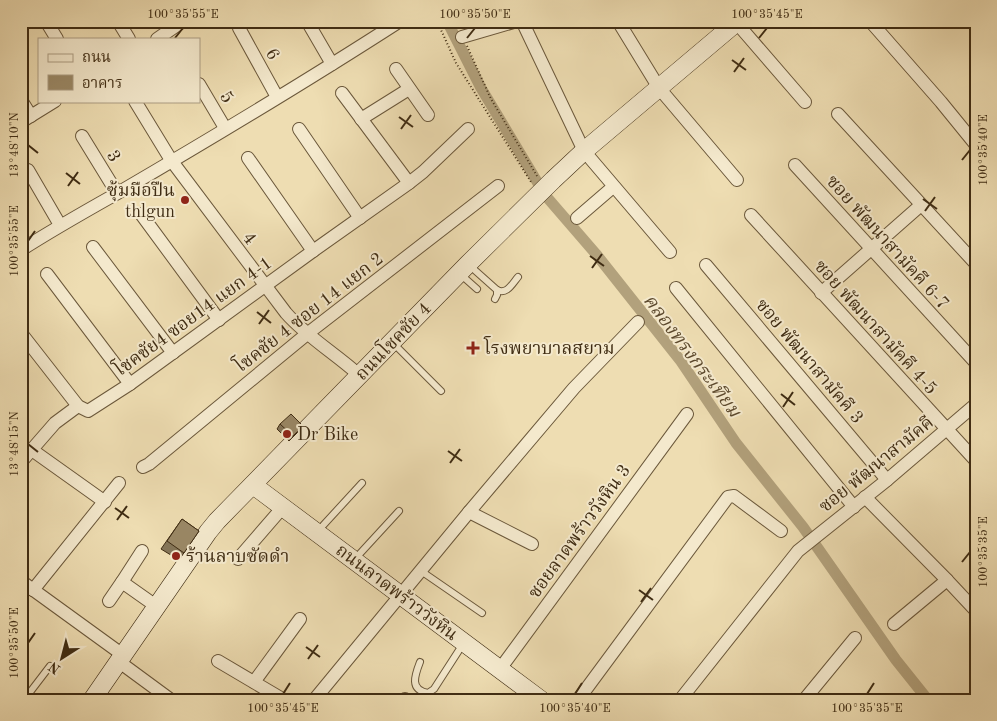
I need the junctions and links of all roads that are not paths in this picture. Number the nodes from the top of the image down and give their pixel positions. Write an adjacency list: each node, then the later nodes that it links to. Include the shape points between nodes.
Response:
1 (46, 21): 14 (street)
2 (118, 21): 15 (street)
3 (183, 21): 16 (street)
4 (307, 21): 17 (street)
5 (400, 21): 11 (street)
6 (516, 21): 13 (street)
7 (522, 21): 37 (street)
8 (618, 21): 20 (street)
9 (870, 21): 36 (street)
10 (736, 22): 20 (main road, ถนนโชคชัย 4); 27 (street)
11 (384, 26): 17 (street)
12 (239, 28): 23 (street, 6)
13 (462, 36)
14 (56, 38)
15 (128, 38)
16 (158, 38)
17 (332, 64): 23 (street)
18 (396, 69): 21 (street)
19 (200, 86): 32 (street, 5)
20 (659, 88): 37 (main road, ถนนโชคชัย 4); 42 (street)
21 (409, 89): 29 (street); 31 (street)
22 (342, 93): 31 (street)
23 (277, 97): 32 (street)
24 (21, 100): 30 (street)
25 (53, 102): 30 (street)
26 (136, 102): 39 (street, 4)
27 (805, 102)
28 (838, 114): 47 (street)
29 (428, 115)
30 (26, 119)
31 (361, 119): 43 (street)
32 (225, 128): 39 (street)
33 (299, 129): 50 (street)
34 (468, 129): 43 (street, โชคชัย4 ซอย14 แยก 4-1)
35 (82, 136): 46 (street, 3)
36 (976, 145)
37 (584, 151): 45 (street); 60 (main road, ถนนโชคชัย 4)
38 (248, 158): 56 (street)
39 (171, 160): 46 (street); 63 (street, 4)
40 (795, 166): 54 (street, ซอย พัฒนาสามัคคี 6-7)
41 (28, 170): 52 (street)
42 (737, 180)
43 (409, 183): 50 (street, โชคชัย4 ซอย14 แยก 4-1)
44 (498, 186): 72 (street, โชคชัย 4 ซอย 14 แยก 2)
45 (612, 187): 51 (street); 57 (street)
46 (116, 193): 52 (street)
47 (921, 205): 54 (street); 58 (street)
48 (141, 214): 69 (street)
49 (751, 215): 67 (street, ซอย พัฒนาสามัคคี 4-5)
50 (360, 218): 56 (street, โชคชัย4 ซอย14 แยก 4-1)
51 (577, 218)
52 (60, 225): 55 (street)
53 (93, 247): 74 (street)
54 (870, 249): 67 (street); 75 (street, ซอย พัฒนาสามัคคี 6-7)
55 (21, 250)
56 (313, 250): 63 (street, โชคชัย4 ซอย14 แยก 4-1)
57 (670, 252)
58 (976, 264)
59 (706, 265): 87 (street, ซอย พัฒนาสามัคคี 3)
60 (463, 268): 65 (lane); 66 (lane); 73 (main road, ถนนโชคชัย 4)
61 (47, 274): 77 (street)
62 (518, 278): 66 (lane, via 506,291)
63 (265, 287): 69 (street, โชคชัย4 ซอย14 แยก 4-1); 72 (street, 4)
64 (676, 288): 94 (street)
65 (477, 289)
66 (497, 290): 68 (lane)
67 (821, 293): 82 (street, ซอย พัฒนาสามัคคี 4-5)
68 (496, 299)
69 (219, 320): 74 (street, โชคชัย4 ซอย14 แยก 4-1)
70 (638, 322): 96 (street, via 574,388)
71 (21, 333): 80 (street)
72 (307, 334): 76 (street, 4); 86 (street, โชคชัย 4 ซอย 14 แยก 2)
73 (392, 342): 76 (main road, ถนนโชคชัย 4); 78 (lane)
74 (173, 353): 77 (street, โชคชัย4 ซอย14 แยก 4-1)
75 (976, 364)
76 (359, 376): 90 (main road, ถนนโชคชัย 4)
77 (130, 384): 80 (street, โชคชัย4 ซอย14 แยก 4-1, via 93,409 88,411)
78 (440, 391)
79 (976, 404): 82 (street, ซอย พัฒนาสามัคคี)
80 (78, 406): 83 (street, via 55,423)
81 (687, 414): 121 (street, ซอยลาดพร้าววังหิน 3)
82 (946, 429): 84 (street, ซอย พัฒนาสามัคคี 4-5); 87 (street, ซอย พัฒนาสามัคคี)
83 (32, 450): 85 (street); 92 (street)
84 (976, 461)
85 (21, 462)
86 (142, 466)
87 (887, 480): 91 (street, ซอย พัฒนาสามัคคี)
88 (119, 483): 92 (street)
89 (362, 483): 98 (lane)
90 (253, 485): 93 (main road, ถนนลาดพร้าววังหิน); 110 (main road, ถนนโชคชัย 4, via 208,532)
91 (865, 497): 94 (street, ซอย พัฒนาสามัคคี); 104 (street)
92 (105, 502): 107 (street)
93 (283, 507): 98 (main road, ถนนลาดพร้าววังหิน); 101 (street)
94 (854, 507): 130 (street, ซอย พัฒนาสามัคคี, via 806,544)
95 (399, 511): 102 (lane)
96 (469, 512): 99 (street); 103 (street)
97 (781, 531): 129 (street, via 734,496 728,497)
98 (317, 532): 102 (main road, ถนนลาดพร้าววังหิน)
99 (532, 544)
100 (142, 551): 106 (street)
101 (238, 559)
102 (354, 560): 108 (main road, ถนนลาดพร้าววังหิน)
103 (421, 571): 108 (street); 112 (lane)
104 (947, 580): 111 (street); 114 (street)
105 (21, 581): 107 (street)
106 (122, 582): 109 (street); 110 (street)
107 (33, 590): 117 (street)
108 (401, 595): 116 (main road, ถนนลาดพร้าววังหิน); 127 (street)
109 (109, 601)
110 (156, 606): 117 (main road, ถนนโชคชัย 4)
111 (976, 611)
112 (482, 613)
113 (300, 619): 122 (street)
114 (894, 624)
115 (854, 638): 131 (street)
116 (464, 642): 119 (lane, via 434,689 428,693 417,689 415,683); 121 (main road, ถนนลาดพร้าววังหิน)
117 (121, 658): 123 (main road, ถนนโชคชัย 4); 125 (street)
118 (218, 661): 122 (street)
119 (420, 662)
120 (50, 666): 124 (lane)
121 (500, 668): 128 (main road, ถนนลาดพร้าววังหิน)
122 (254, 682): 126 (street)
123 (92, 699)
124 (24, 700)
125 (171, 700)
126 (284, 700)
127 (314, 700)
128 (541, 700)
129 (578, 700)
130 (680, 700)
131 (804, 700)

